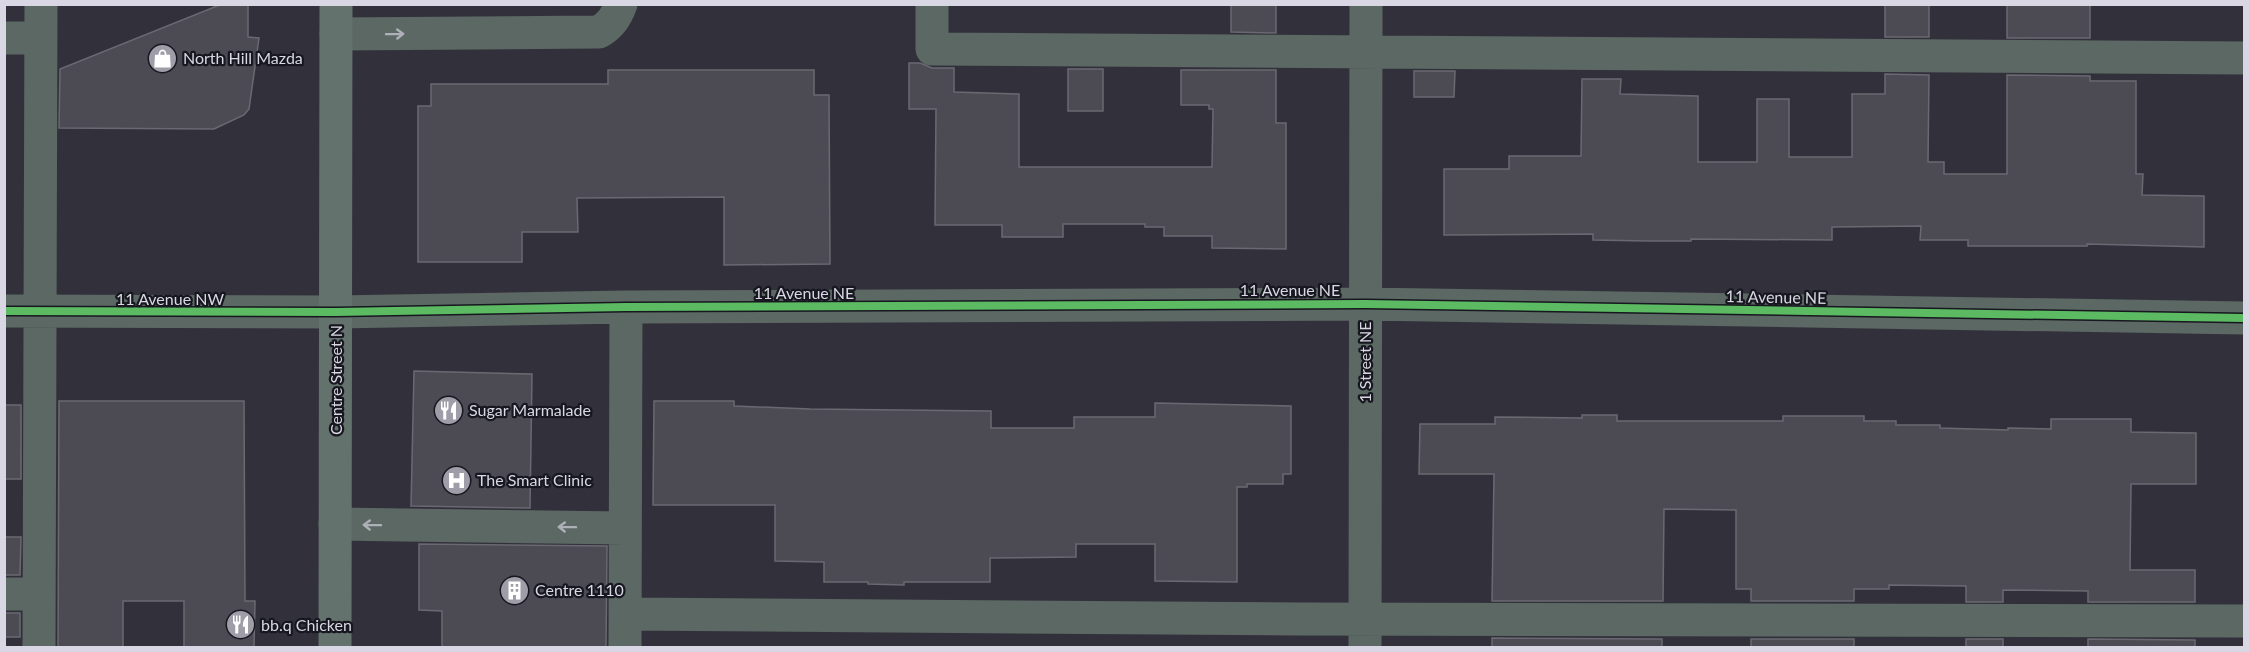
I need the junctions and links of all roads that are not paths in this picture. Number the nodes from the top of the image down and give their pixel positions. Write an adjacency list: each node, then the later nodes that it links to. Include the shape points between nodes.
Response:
1 (41, 4): 7 (street)
2 (621, 4): 5 (street, one-way to 2, via 599,32 617,15)
3 (932, 4): 8 (street, via 932,49)
4 (1366, 4): 8 (street, 1 Street NE)
5 (336, 19): 14 (main road, Centre Street N)
6 (4, 38): 7 (street)
7 (41, 38): 13 (street)
8 (1367, 52): 9 (street); 10 (street, 1 Street NE)
9 (2244, 58)
10 (1365, 304): 11 (street, 11 Avenue NE); 15 (street, 11 Avenue NE); 22 (street, 1 Street NE)
11 (626, 307): 14 (street, 11 Avenue NE); 17 (street)
12 (4, 311): 13 (street, 11 Avenue NW)
13 (41, 311): 14 (street, 11 Avenue NW); 19 (street)
14 (336, 312): 16 (main road, Centre Street N)
15 (2244, 318)
16 (335, 524): 17 (street, one-way to 16); 24 (main road, Centre Street N)
17 (625, 528): 20 (street)
18 (4, 594): 19 (street)
19 (39, 594): 23 (street)
20 (626, 614): 22 (street); 25 (street)
21 (2244, 621): 22 (street)
22 (1365, 633)
23 (39, 648)
24 (335, 648)
25 (626, 648)

